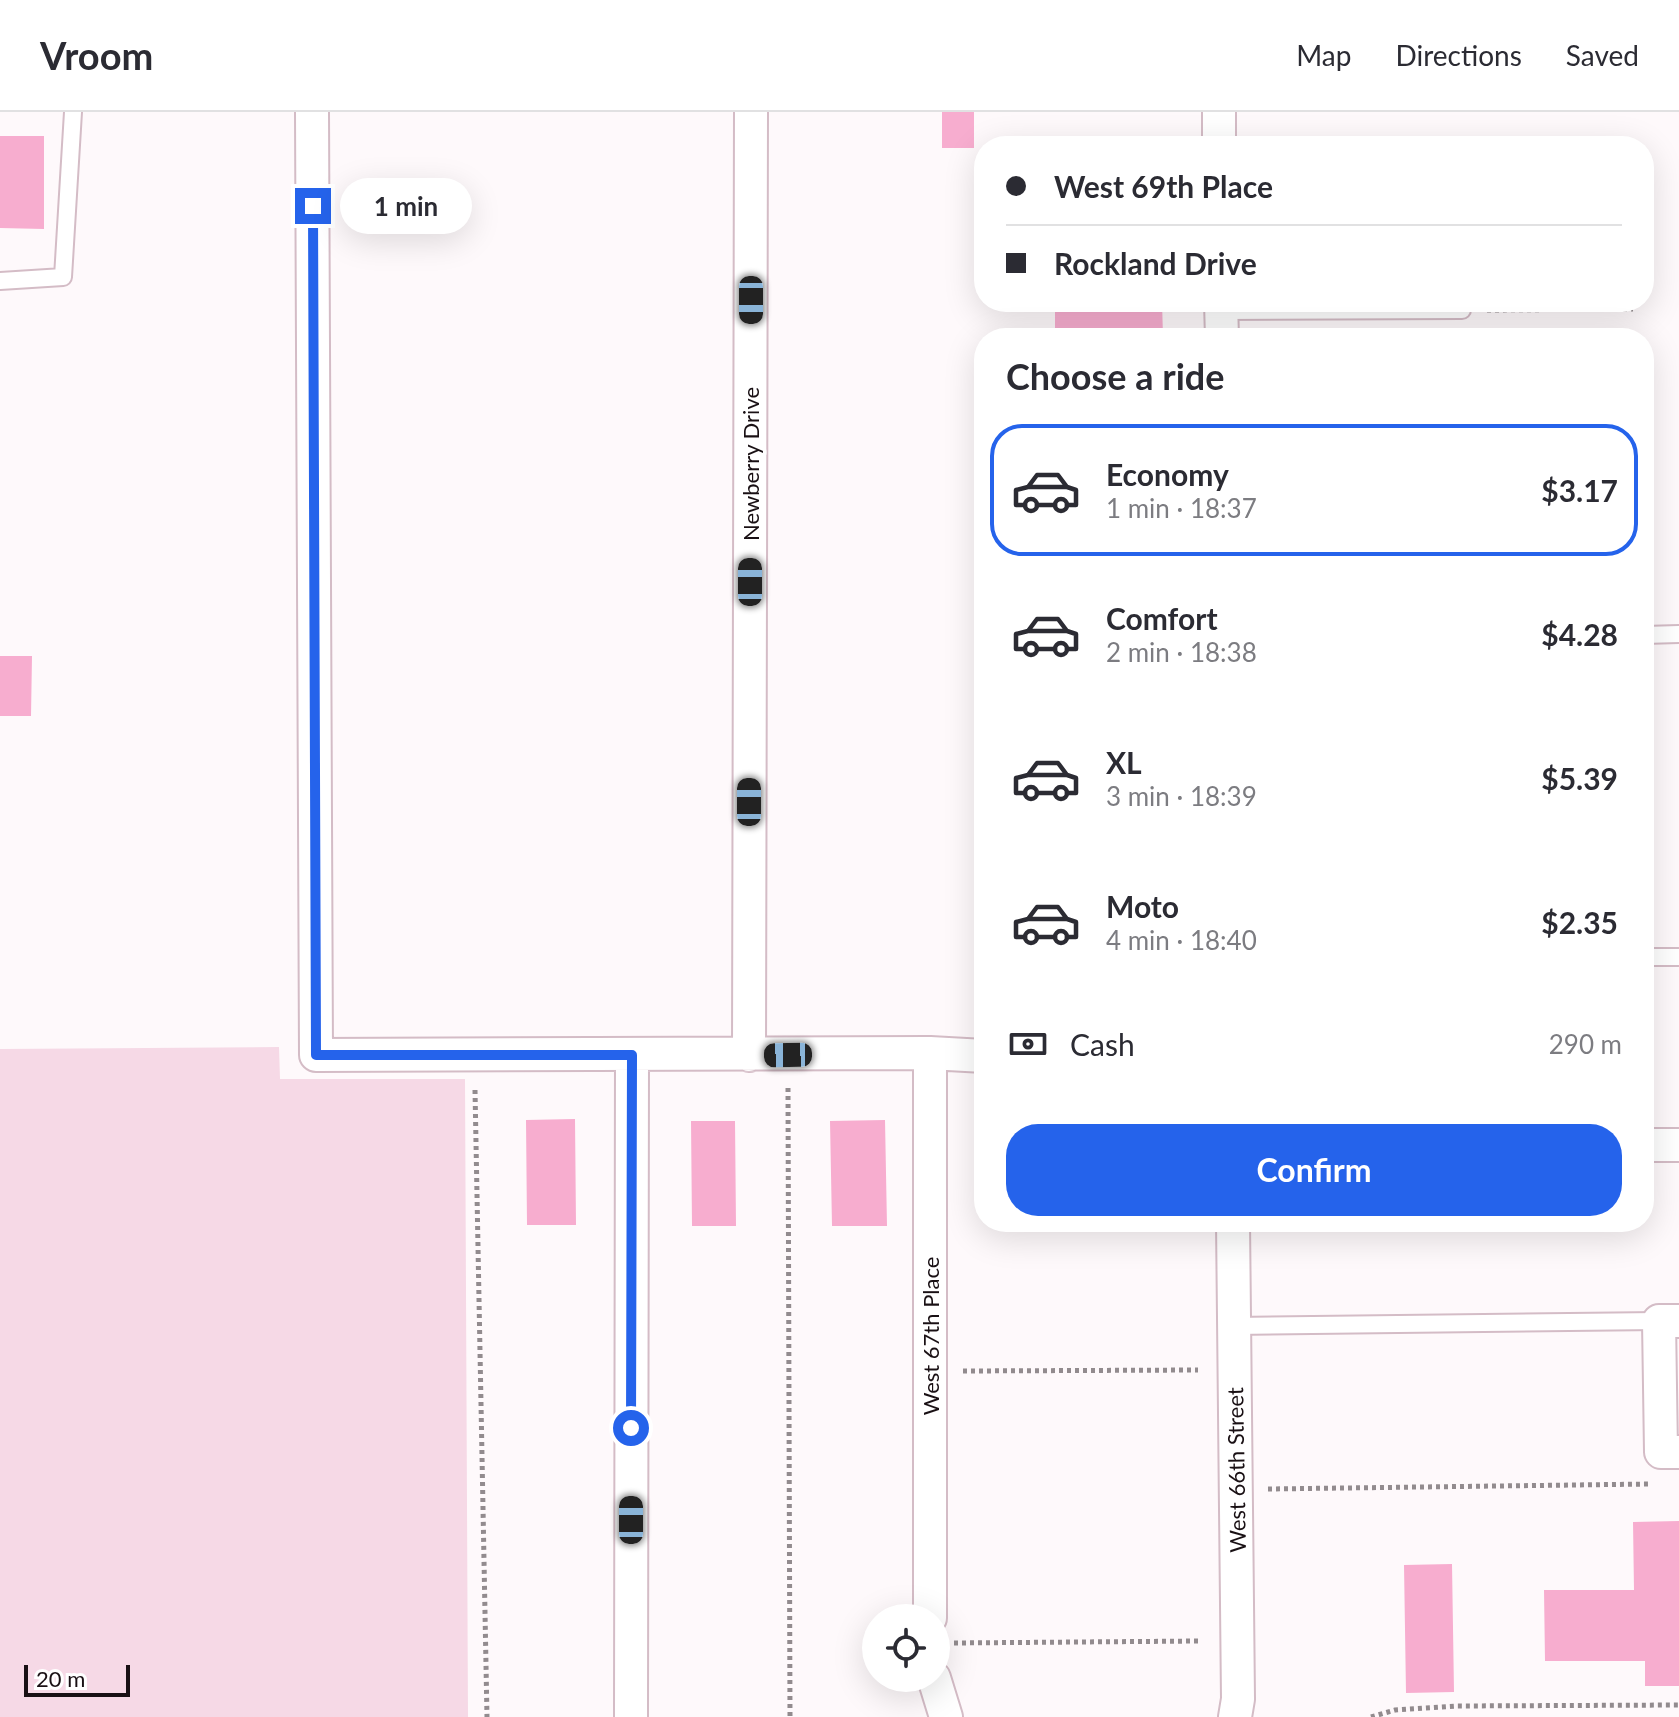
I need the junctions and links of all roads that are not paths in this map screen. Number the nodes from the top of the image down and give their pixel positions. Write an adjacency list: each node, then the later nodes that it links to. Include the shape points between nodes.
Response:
1 (73, 112): 6 (lane, via 63,277)
2 (312, 112): 14 (street, via 316,1055)
3 (751, 112): 15 (street, Newberry Drive)
4 (1219, 112): 5 (street)
5 (1219, 136)
6 (0, 281)
7 (1393, 312): 8 (lane)
8 (1221, 317)
9 (1679, 634): 10 (lane)
10 (1654, 635)
11 (1654, 957): 12 (lane)
12 (1679, 957)
13 (930, 1053): 15 (street); 16 (street); 23 (street, West 67th Place)
14 (632, 1055): 15 (street); 25 (street)
15 (749, 1055)
16 (974, 1055)
17 (1654, 1145): 18 (street)
18 (1679, 1145)
19 (1233, 1232): 21 (street, West 66th Street)
20 (1669, 1321): 21 (lane); 22 (street, via 1661,1452)
21 (1234, 1326): 27 (street, West 66th Street)
22 (1679, 1452)
23 (930, 1604)
24 (938, 1692): 26 (street)
25 (631, 1717)
26 (946, 1717)
27 (1235, 1717)

